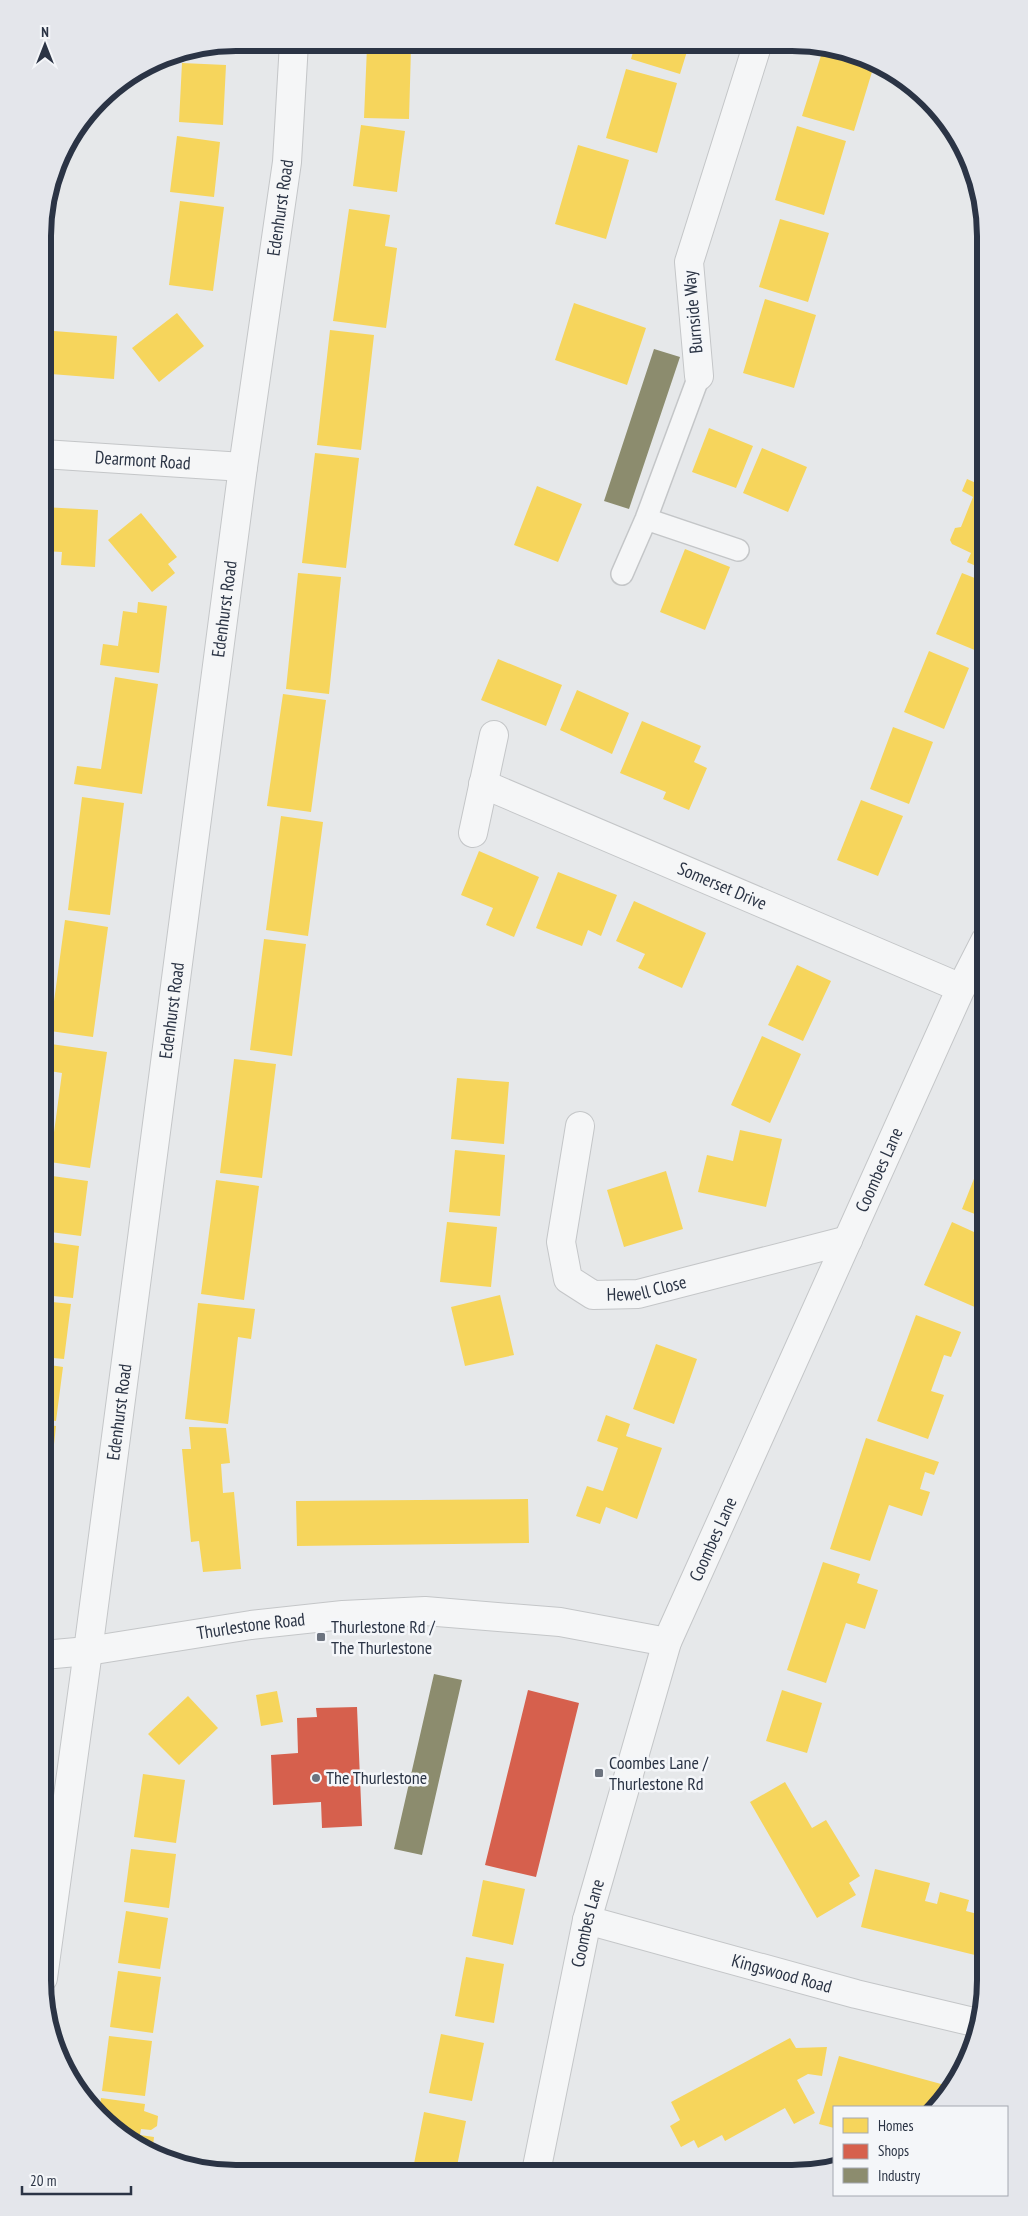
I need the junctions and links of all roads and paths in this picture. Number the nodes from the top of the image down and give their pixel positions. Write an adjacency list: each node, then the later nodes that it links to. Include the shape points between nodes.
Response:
1 (294, 51): 5 (street, Edenhurst Road, via 287,162)
2 (755, 51): 3 (street, Burnside Way, via 689,262)
3 (699, 376): 6 (lane, Burnside Way)
4 (51, 455): 5 (street, Dearmont Road)
5 (243, 467): 17 (street, Edenhurst Road)
6 (646, 519): 7 (lane); 8 (lane, Burnside Way)
7 (738, 550)
8 (622, 574)
9 (494, 734): 10 (street)
10 (483, 784): 11 (street); 13 (street, Somerset Drive)
11 (473, 833)
12 (977, 956): 13 (street, Coombes Lane)
13 (960, 988): 15 (street, Coombes Lane)
14 (580, 1126): 15 (street, Hewell Close, via 561,1242 568,1279 593,1295 638,1294)
15 (848, 1240): 16 (street, Coombes Lane)
16 (667, 1642): 17 (street, Thurlestone Road, via 560,1622 425,1611 343,1615 251,1625); 20 (street, Coombes Lane)
17 (88, 1651): 18 (street, Thurlestone Road); 19 (street, Edenhurst Road)
18 (51, 1654)
19 (51, 1914)
20 (587, 1920): 21 (street, Kingswood Road, via 856,1994); 22 (street, Coombes Lane)
21 (972, 2021)
22 (537, 2165)

